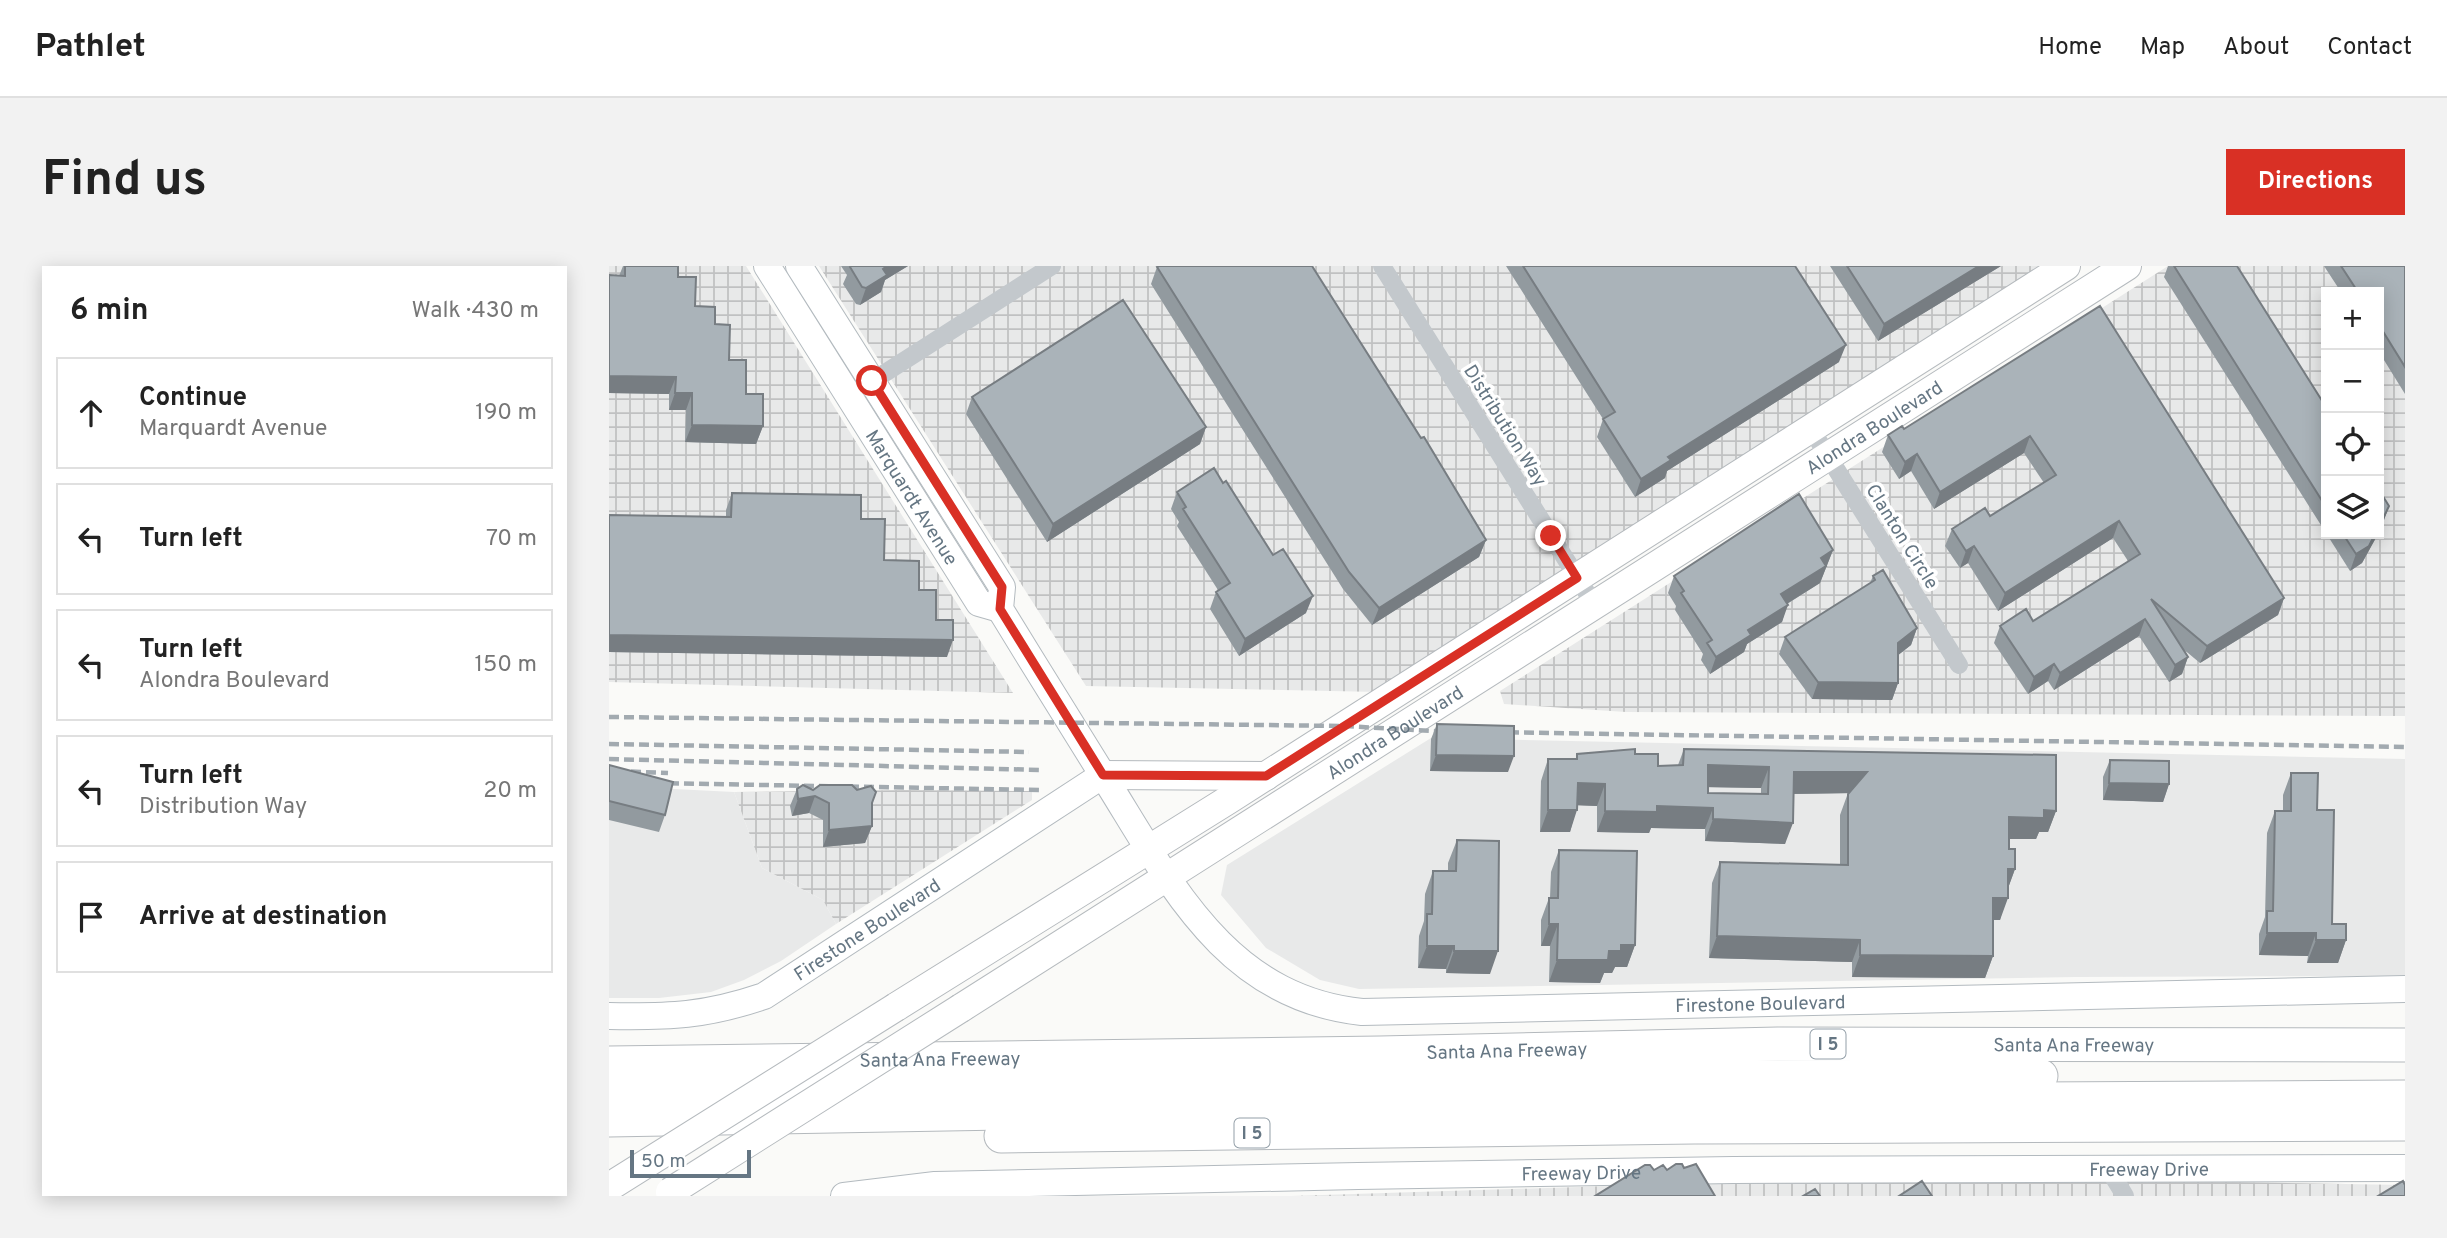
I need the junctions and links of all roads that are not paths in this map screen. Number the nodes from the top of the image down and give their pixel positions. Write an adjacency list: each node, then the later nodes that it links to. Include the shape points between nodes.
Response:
1 (767, 266): 8 (street, Marquardt Avenue)
2 (799, 266): 7 (street, Marquardt Avenue)
3 (1052, 266): 7 (street)
4 (1382, 266): 11 (street, Distribution Way)
5 (2066, 266): 9 (main road, Alondra Boulevard)
6 (2127, 266): 10 (main road, Alondra Boulevard)
7 (872, 381): 8 (street); 13 (street, Marquardt Avenue, via 1002,587)
8 (849, 396): 13 (street, Marquardt Avenue, via 979,603)
9 (1811, 429): 10 (street, Clanton Circle); 11 (main road, Alondra Boulevard)
10 (1828, 457): 12 (main road, Alondra Boulevard); 14 (street, Clanton Circle)
11 (1577, 578): 12 (street, Distribution Way); 16 (main road, Alondra Boulevard)
12 (1595, 606): 18 (main road, Alondra Boulevard)
13 (1000, 609): 15 (street, Marquardt Avenue)
14 (1959, 665)
15 (1103, 775): 16 (main road); 17 (street, Marquardt Avenue); 20 (street, Firestone Boulevard, via 764,996 680,1017)
16 (1266, 776): 17 (main road, Alondra Boulevard)
17 (1149, 849): 18 (street, Marquardt Avenue); 36 (main road, Alondra Boulevard, bridge)
18 (1167, 878): 19 (street, Firestone Boulevard, via 1210,934 1259,976 1309,1002 1362,1012); 37 (main road, Alondra Boulevard, bridge)
19 (2405, 989)
20 (609, 1016)
21 (2405, 1031): 22 (highway)
22 (2276, 1045): 23 (highway, Santa Ana Freeway / I 5); 24 (highway, Santa Ana Freeway / I 5, via 1778,1044)
23 (2405, 1045)
24 (609, 1063)
25 (2405, 1075): 26 (highway, via 1770,1076)
26 (609, 1092)
27 (2405, 1097): 28 (highway, via 1711,1101)
28 (609, 1119)
29 (2405, 1124): 30 (highway, I 5)
30 (2211, 1125): 31 (highway); 32 (highway, I 5)
31 (2405, 1137)
32 (609, 1141)
33 (2108, 1168): 34 (street, Freeway Drive); 35 (street, Freeway Drive); 39 (street)
34 (2405, 1168)
35 (1364, 1186): 38 (street, Freeway Drive, via 935,1185)
36 (609, 1187)
37 (667, 1194)
38 (844, 1196)
39 (2125, 1196)

